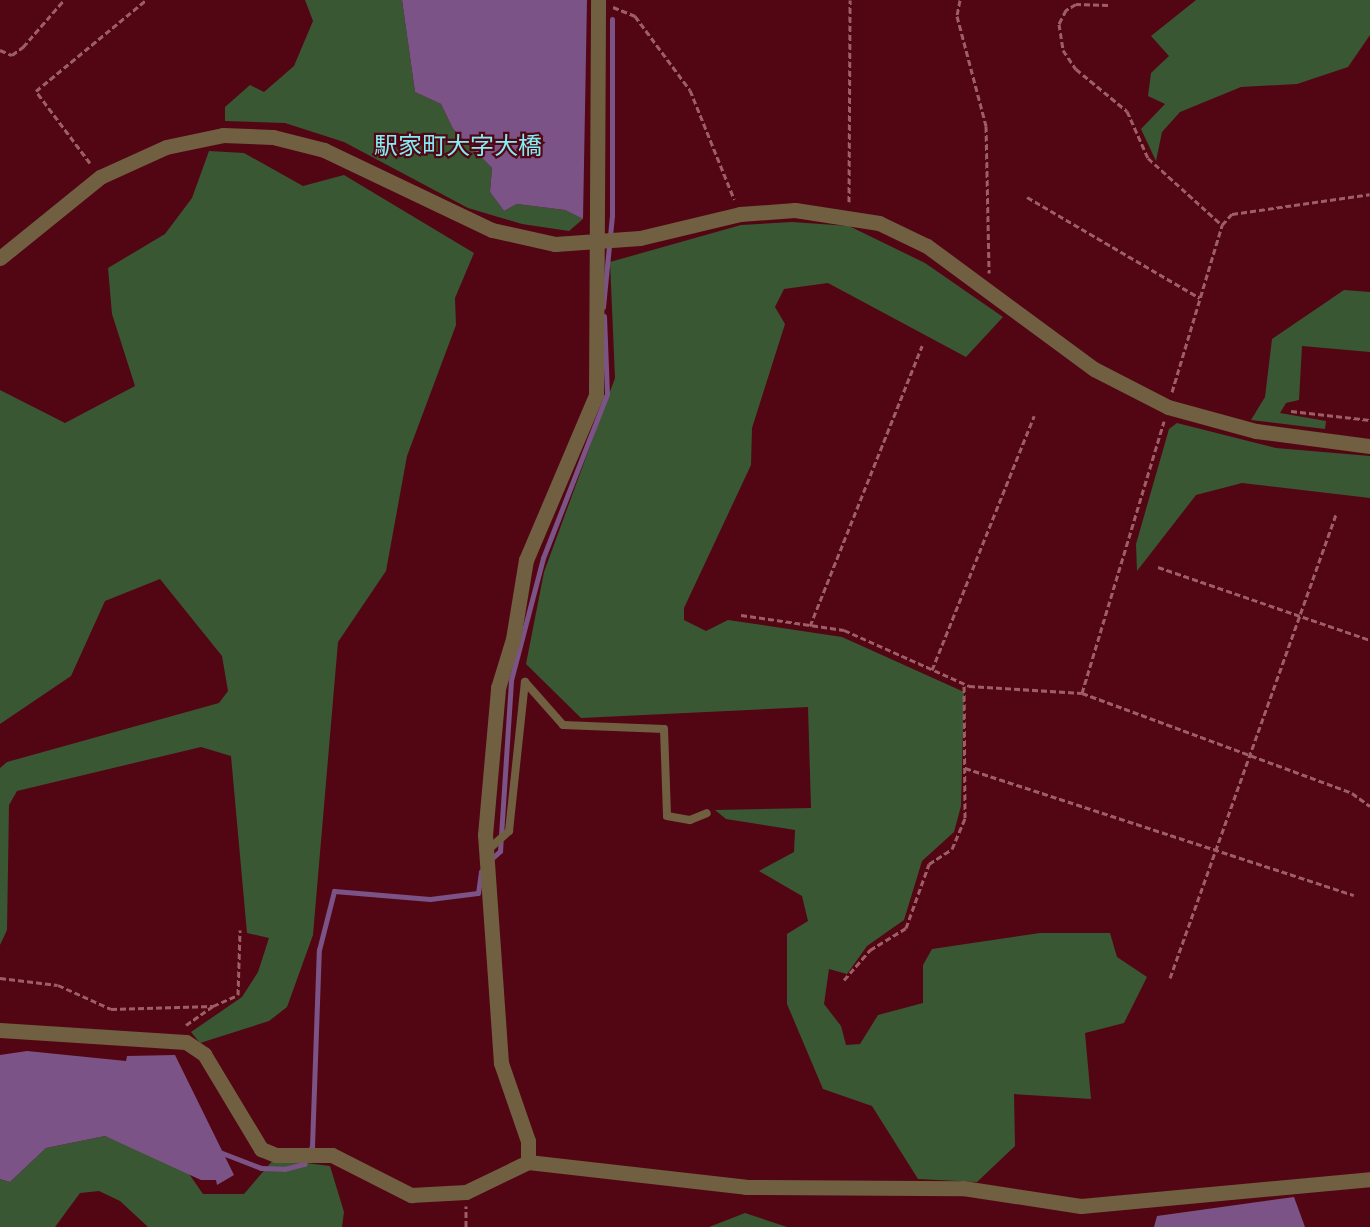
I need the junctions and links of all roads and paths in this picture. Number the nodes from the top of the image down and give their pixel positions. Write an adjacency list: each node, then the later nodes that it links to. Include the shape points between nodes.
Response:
1 (64, 0): 7 (path, via 23,47 12,55)
2 (146, 0): 8 (path, via 36,91)
3 (598, 0): 11 (path, via 635,16 690,90); 36 (street, via 596,394 526,560 513,639 498,687 485,835)
4 (850, 0): 12 (path)
5 (960, 0): 15 (path, via 957,16 986,126)
6 (1108, 5): 13 (path, via 1076,4 1066,10 1059,24 1063,50 1076,69 1126,111 1148,158)
7 (0, 50)
8 (100, 177): 11 (street, bridge, via 166,147 223,135 273,137 324,150 492,230 555,244 640,238); 14 (street)
9 (1370, 194): 13 (path, via 1232,214)
10 (1027, 197): 16 (path)
11 (740, 214): 12 (street, via 795,210)
12 (849, 216): 15 (street, via 879,223 927,246)
13 (1222, 225): 16 (path)
14 (0, 258)
15 (985, 289): 18 (street, via 1094,369)
16 (1200, 298): 18 (path)
17 (922, 346): 27 (path)
18 (1168, 407): 22 (street, via 1256,431); 31 (path)
19 (1291, 411): 21 (path)
20 (1034, 416): 29 (path)
21 (1370, 420)
22 (1370, 446)
23 (1336, 515): 25 (path)
24 (1158, 567): 25 (path)
25 (1299, 614): 28 (path); 32 (path)
26 (741, 615): 27 (path)
27 (810, 626): 29 (path, via 844,630)
28 (1370, 640)
29 (932, 670): 30 (path)
30 (964, 684): 31 (path); 33 (path)
31 (1082, 693): 32 (path)
32 (1247, 754): 34 (path, via 1352,793); 37 (path)
33 (965, 768): 37 (path); 42 (path, via 965,818 952,849 929,864 906,928 870,950)
34 (1370, 807)
35 (707, 813): 36 (lane, via 690,820 667,816 664,729 563,725 525,682 509,831)
36 (489, 849): 46 (street, via 501,1063 528,1142)
37 (1214, 850): 38 (path); 41 (path)
38 (1354, 895)
39 (240, 930): 43 (path, via 238,995)
40 (0, 978): 43 (path, via 58,985 111,1009)
41 (1170, 978)
42 (844, 980)
43 (213, 1006): 45 (path, via 203,1017 168,1032)
44 (0, 1030): 45 (street)
45 (168, 1040): 46 (street, via 186,1042 204,1054 261,1149 276,1155 332,1155 411,1195 432,1197 466,1192)
46 (528, 1162): 47 (street, via 746,1186 963,1188 1081,1206)
47 (1370, 1179)

